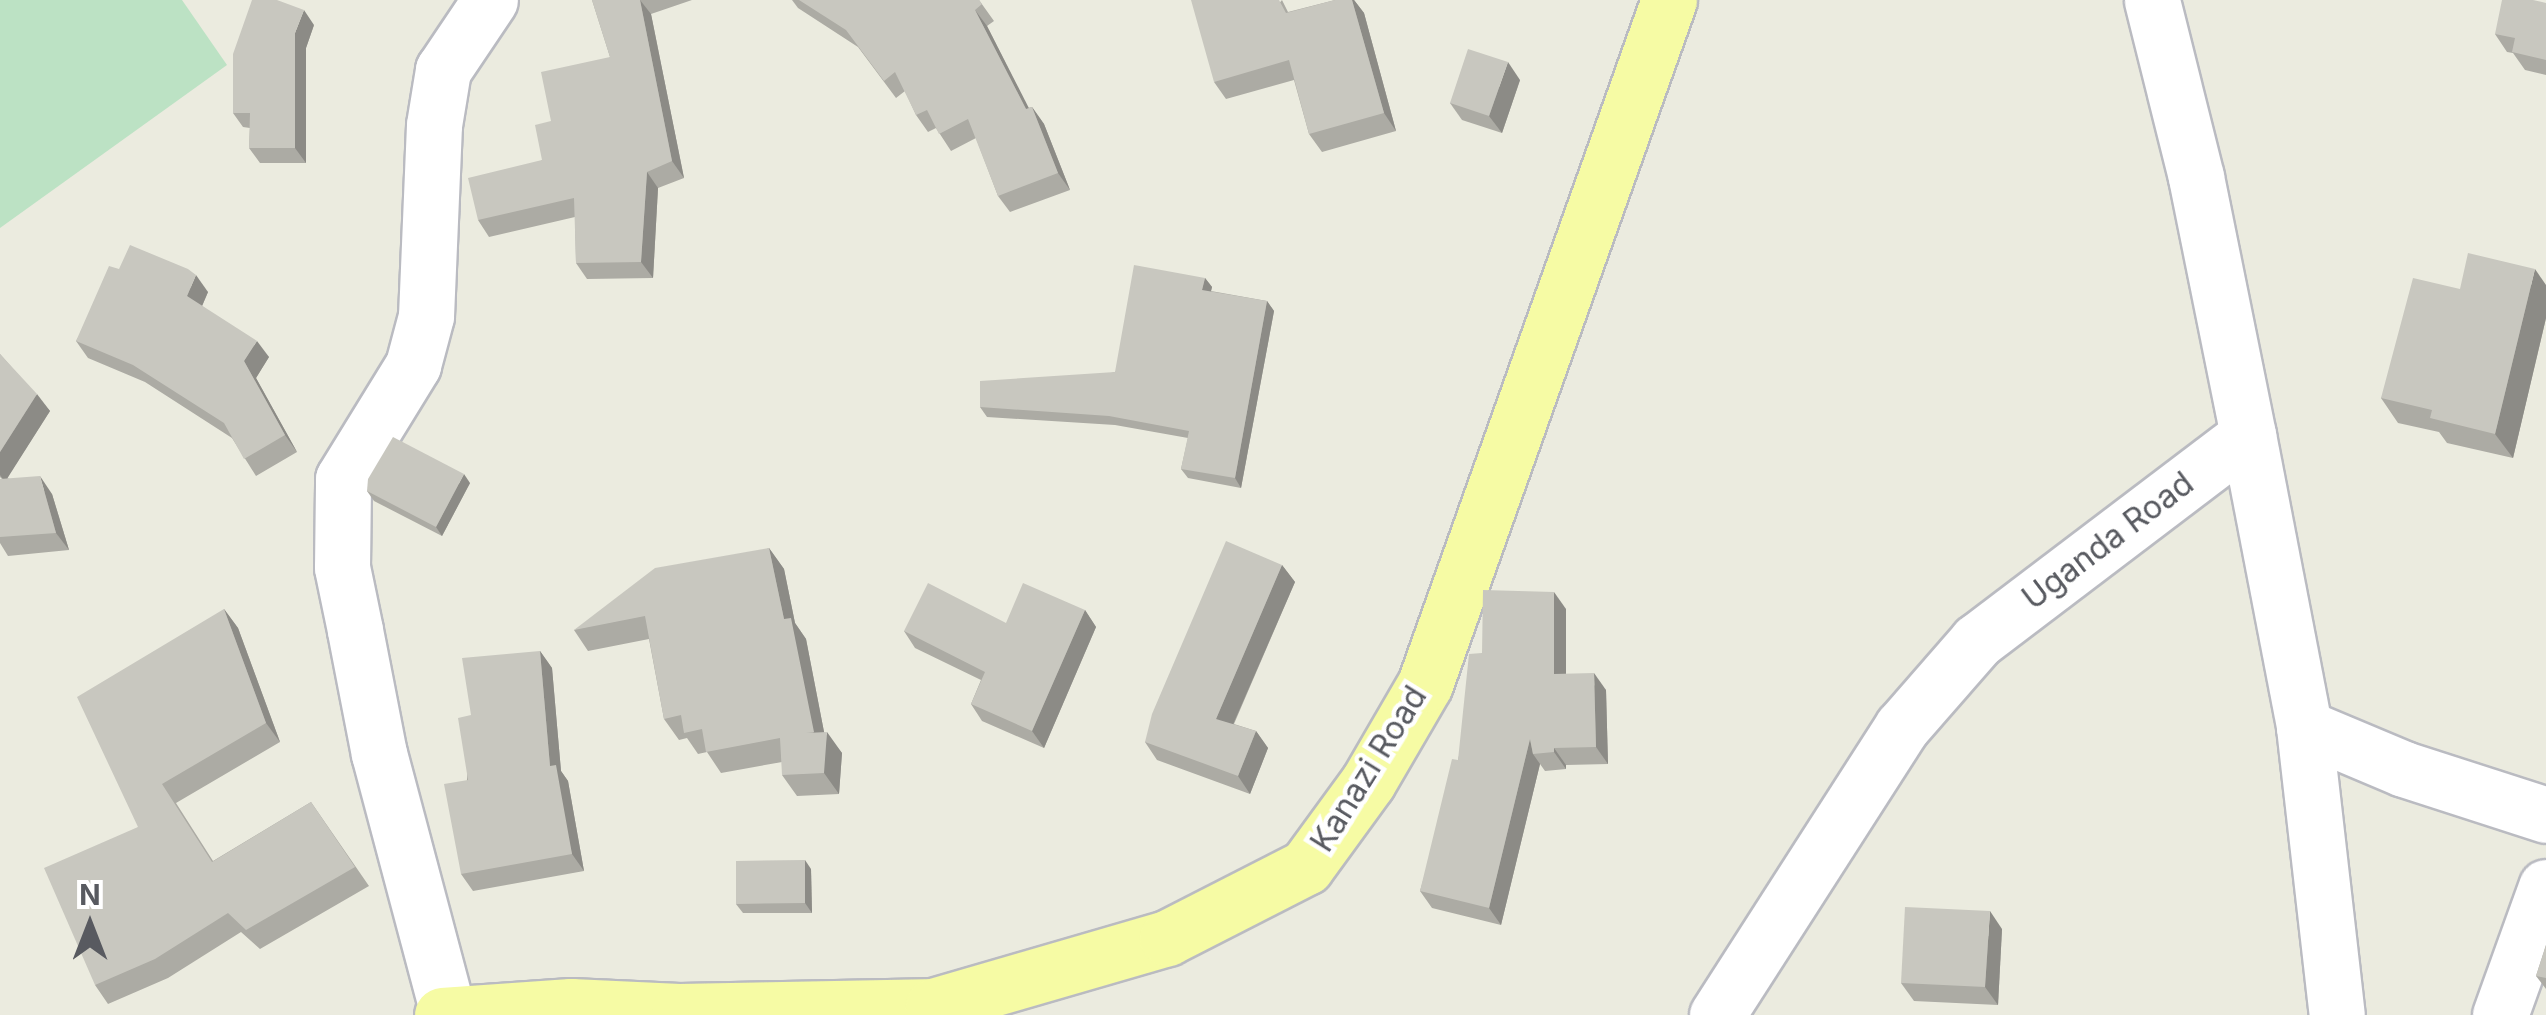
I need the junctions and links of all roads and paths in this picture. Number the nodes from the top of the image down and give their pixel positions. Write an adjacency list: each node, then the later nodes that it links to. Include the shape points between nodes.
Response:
1 (490, 0): 8 (street, via 443,70 434,125 426,316 413,365 343,479 342,567 379,754)
2 (1669, 0): 8 (main road, Kanazi Road, via 1425,684 1368,782 1306,868 1167,938 933,1006 571,1006)
3 (2152, 0): 4 (street)
4 (2248, 435): 5 (street); 9 (street, Uganda Road, via 1976,641 1902,727)
5 (2304, 727): 6 (street, via 2404,769); 10 (street)
6 (2546, 815)
7 (2546, 888): 11 (street)
8 (445, 1014)
9 (1717, 1015)
10 (2337, 1015)
11 (2500, 1015)

